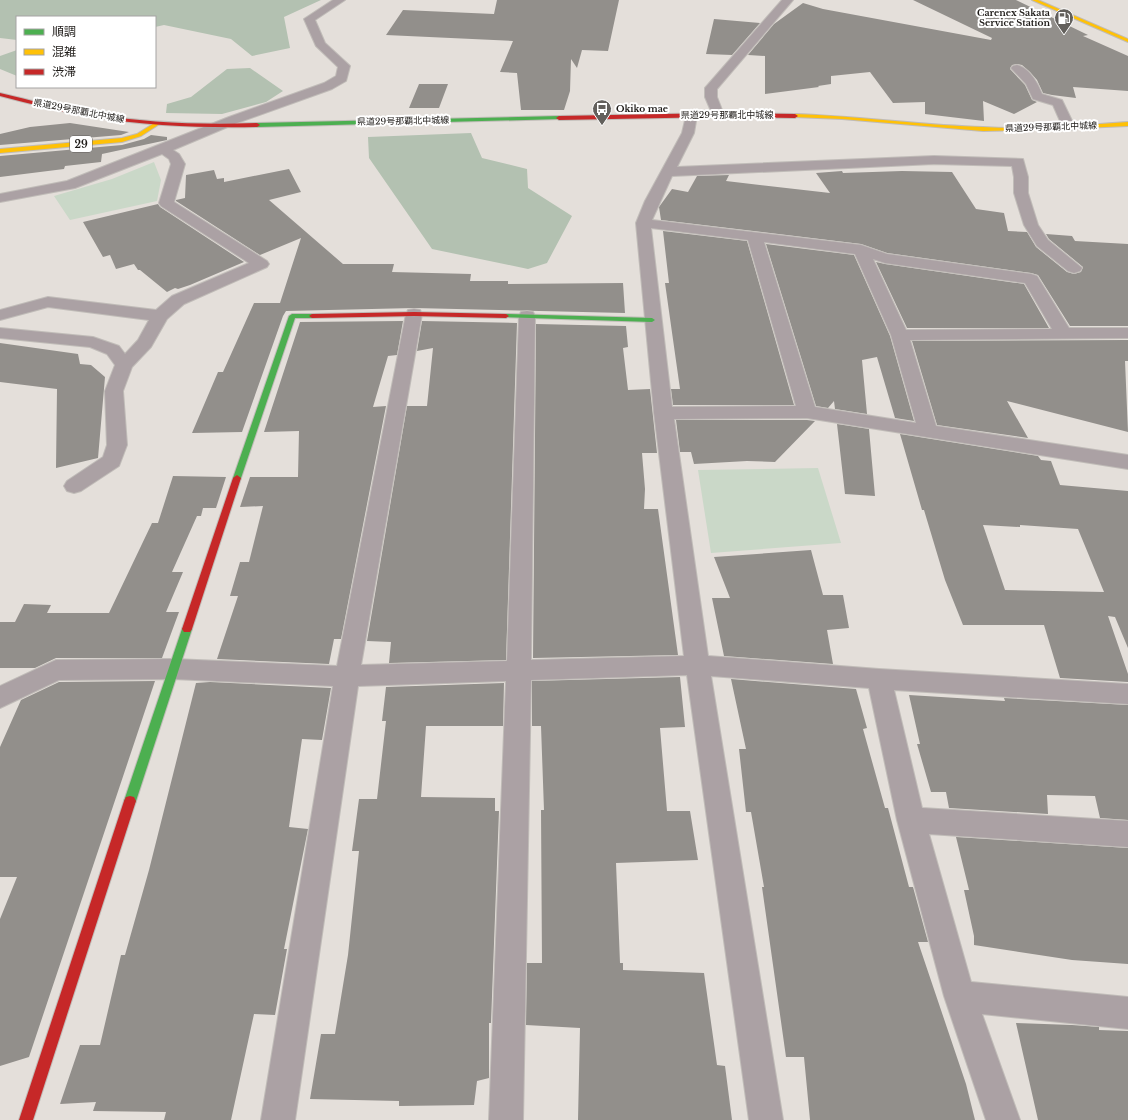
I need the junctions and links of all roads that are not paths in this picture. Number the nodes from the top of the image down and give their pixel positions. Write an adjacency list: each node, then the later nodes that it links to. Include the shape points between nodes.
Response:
1 (340, 0): 11 (street, via 309,19 320,44 344,66 342,78 328,86)
2 (788, 0): 8 (street, via 711,88 711,97)
3 (1034, 0): 4 (main road)
4 (1128, 41)
5 (1017, 68): 12 (street, via 1032,83 1037,96 1058,103)
6 (0, 94): 9 (main road, 県道29号那覇北中城線, via 69,111)
7 (691, 115): 8 (main road, 県道29号那覇北中城線); 11 (main road, 県道29号那覇北中城線); 15 (street, via 688,133)
8 (718, 115): 12 (main road, 県道29号那覇北中城線, via 837,116 1009,130)
9 (158, 123): 11 (main road, 県道29号那覇北中城線); 14 (main road, 県道29号那覇北中城線 / 29, via 139,135 122,140)
10 (1128, 124): 12 (main road, 県道29号那覇北中城線)
11 (217, 126): 13 (street)
12 (1069, 127)
13 (163, 149): 16 (street, via 70,185); 23 (street, via 174,157 178,164 166,203 261,264 178,300)
14 (0, 151)
15 (667, 172): 17 (street); 20 (street, via 934,160 1018,162 1021,193 1031,225 1042,243)
16 (0, 198)
17 (643, 224): 18 (street); 25 (street)
18 (755, 236): 19 (street); 31 (street)
19 (861, 250): 28 (street, via 885,258 1031,279); 29 (street)
20 (1074, 268)
21 (414, 314): 24 (main road); 37 (main road, via 292,316); 39 (street)
22 (0, 315): 23 (street, via 48,302)
23 (160, 316): 30 (street, via 145,343)
24 (526, 316): 25 (main road); 38 (street)
25 (652, 320): 32 (street)
26 (0, 333): 30 (street, via 93,342 113,350)
27 (1128, 333): 28 (street)
28 (1063, 334): 29 (street)
29 (900, 335): 33 (street)
30 (124, 365): 35 (street, via 114,391 117,445 112,461)
31 (807, 412): 32 (street); 33 (street)
32 (663, 413): 36 (street)
33 (928, 431): 34 (street)
34 (1128, 462)
35 (74, 486)
36 (698, 665): 38 (street); 40 (street); 50 (street)
37 (173, 669): 39 (street); 42 (street, via 56,670); 47 (main road)
38 (519, 670): 39 (street); 49 (street)
39 (347, 676): 48 (street)
40 (879, 679): 41 (street); 43 (street)
41 (1128, 694)
42 (0, 698)
43 (911, 820): 44 (street); 45 (street)
44 (1128, 834)
45 (960, 996): 46 (street); 51 (street)
46 (1128, 1013)
47 (26, 1120)
48 (278, 1120)
49 (506, 1120)
50 (766, 1120)
51 (1003, 1120)

